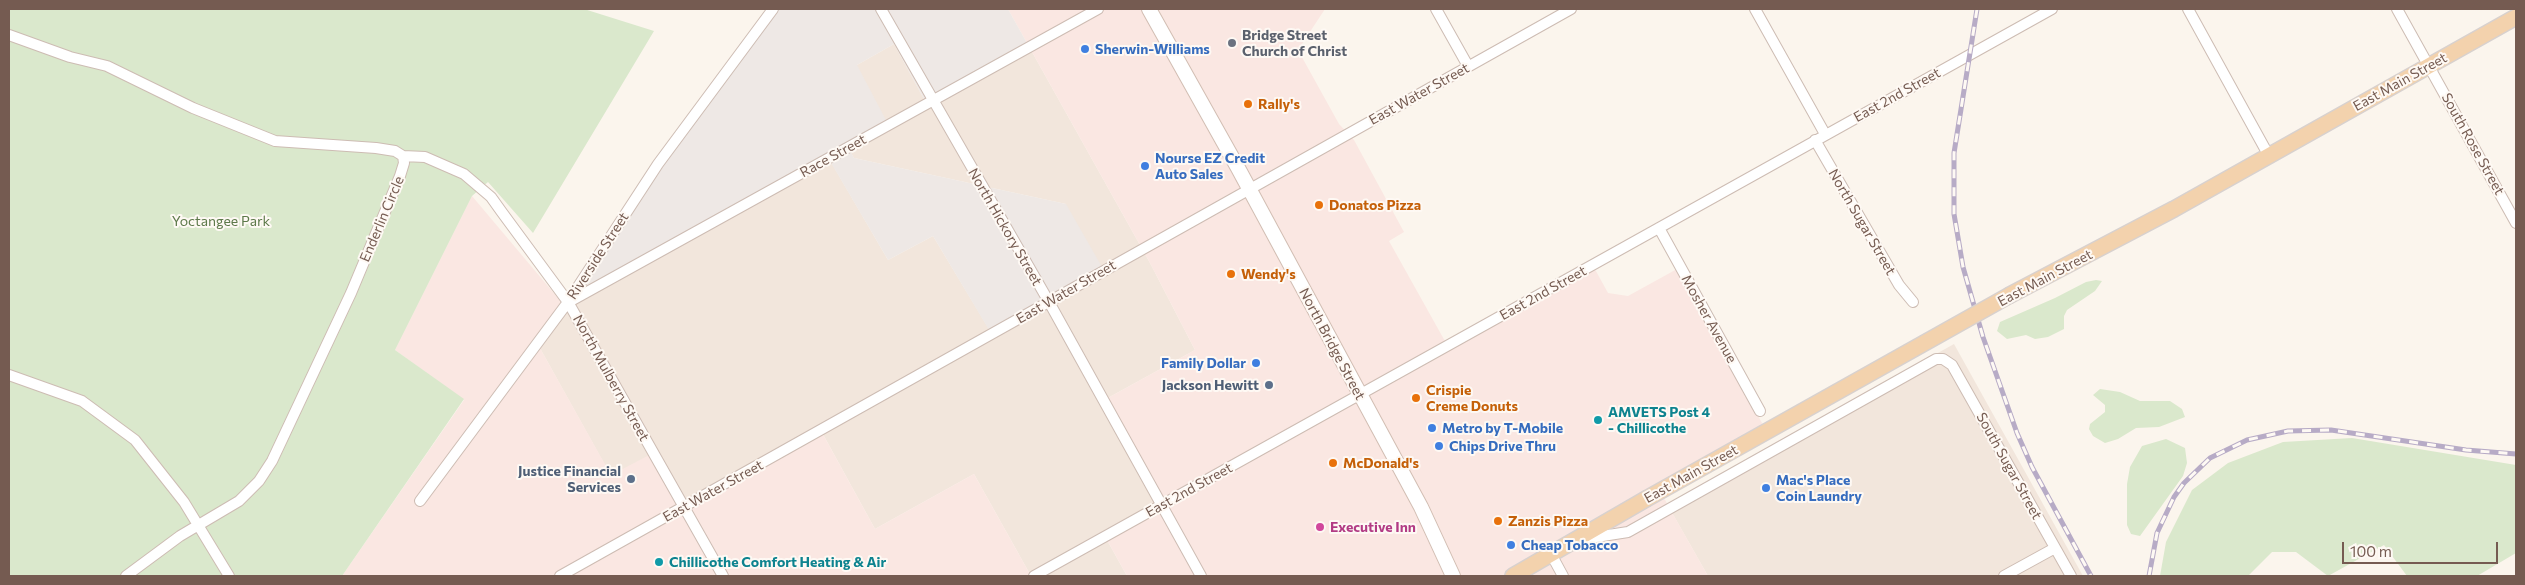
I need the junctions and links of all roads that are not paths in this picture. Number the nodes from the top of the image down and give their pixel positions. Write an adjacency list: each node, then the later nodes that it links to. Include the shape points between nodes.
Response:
1 (773, 9): 23 (street, Riverside Street, via 658,164)
2 (881, 9): 15 (street, North Hickory Street)
3 (1098, 9): 15 (street, Race Street)
4 (1149, 9): 20 (main road, North Bridge Street)
5 (1436, 9): 14 (street)
6 (1572, 9): 14 (street, East Water Street)
7 (1755, 9): 16 (street)
8 (2052, 9): 16 (street, East 2nd Street)
9 (2188, 9): 19 (street)
10 (2397, 9): 13 (street, South Rose Street)
11 (2516, 17): 13 (main road, East Main Street)
12 (9, 35): 18 (street, Enderlin Circle, via 70,57 107,66 193,108 275,141 394,150)
13 (2430, 65): 19 (main road, East Main Street); 21 (street, South Rose Street)
14 (1468, 66): 20 (street, East Water Street)
15 (932, 102): 23 (street, Race Street); 24 (street, North Hickory Street)
16 (1825, 134): 17 (street, East 2nd Street)
17 (1815, 140): 22 (street, East 2nd Street); 25 (street, North Sugar Street, via 1899,286)
18 (403, 156): 23 (street, North Mulberry Street, via 425,157 444,164 464,174 491,197); 33 (street, Enderlin Circle, via 400,176 351,293 272,461 239,501)
19 (2269, 156): 34 (main road, East Main Street, bridge, via 2010,296)
20 (1249, 189): 24 (street, East Water Street); 28 (main road, North Bridge Street)
21 (2516, 223)
22 (1658, 228): 28 (street, East 2nd Street); 29 (street, Mosher Avenue)
23 (568, 302): 30 (street, Riverside Street); 31 (street, North Mulberry Street)
24 (1049, 302): 31 (street, East Water Street); 32 (street, North Hickory Street)
25 (1913, 302)
26 (1943, 359): 34 (street, East Main Street, via 1930,361 1628,532); 35 (street, South Sugar Street, via 1952,365)
27 (9, 375): 33 (street, via 82,401 135,440 184,502)
28 (1358, 394): 32 (street, East 2nd Street); 43 (main road, North Bridge Street, via 1421,507)
29 (1760, 411)
30 (420, 501)
31 (684, 507): 39 (street, East Water Street); 40 (street, North Mulberry Street)
32 (1161, 507): 41 (street, East 2nd Street); 42 (street, North Hickory Street)
33 (197, 526): 37 (street, Enderlin Circle); 38 (street)
34 (1575, 540): 36 (main road, East Main Street)
35 (2055, 548): 46 (street); 47 (street, South Sugar Street)
36 (1551, 554): 44 (main road, East Main Street); 45 (street)
37 (126, 576)
38 (229, 576)
39 (560, 576)
40 (723, 576)
41 (1034, 576)
42 (1201, 576)
43 (1453, 576)
44 (1513, 576)
45 (1563, 576)
46 (2004, 576)
47 (2071, 576)

